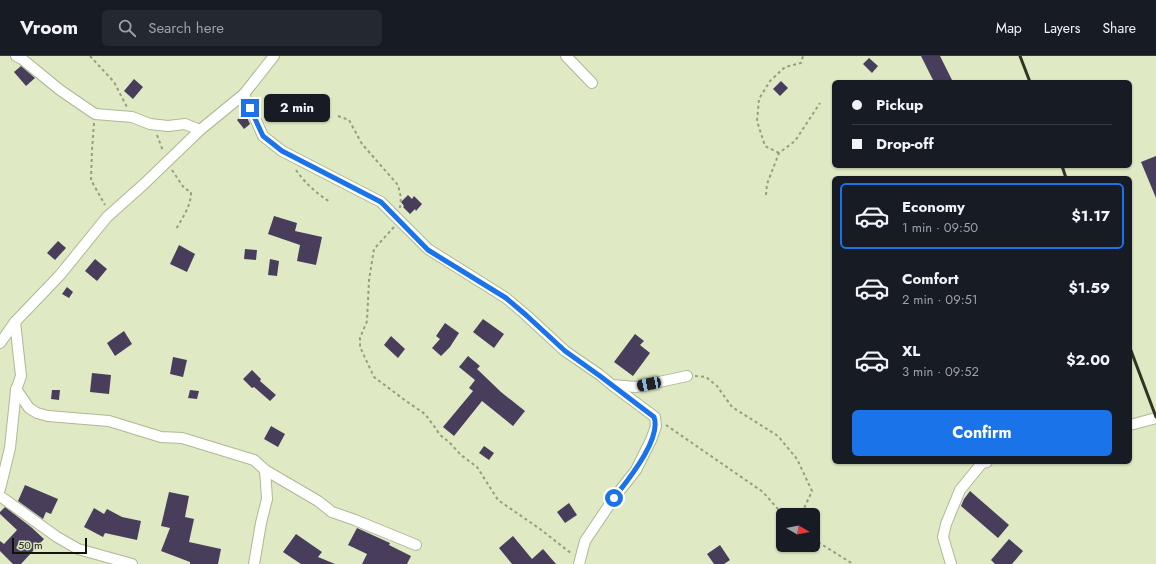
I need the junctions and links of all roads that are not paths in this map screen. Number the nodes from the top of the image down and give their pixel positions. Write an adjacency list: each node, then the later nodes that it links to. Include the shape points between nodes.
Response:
1 (16, 56): 6 (street, via 95,114 132,117 150,124 185,124)
2 (274, 56): 5 (street)
3 (566, 56): 4 (street)
4 (592, 83)
5 (244, 94): 6 (street); 10 (street, via 263,136 282,151 381,202 428,250 506,298 565,351)
6 (200, 130): 7 (street, via 107,217 60,275)
7 (15, 322): 8 (street); 11 (street, via 21,376)
8 (0, 343)
9 (687, 376): 10 (street, via 636,386)
10 (612, 385): 19 (street, via 654,417 656,426 652,440 636,470 585,541)
11 (16, 389): 15 (street, via 29,408 37,413 109,421 161,437 182,438 254,460); 16 (street, via 10,448)
12 (1156, 418): 13 (street)
13 (1132, 424)
14 (981, 464): 22 (street, via 960,490 946,524 943,537)
15 (265, 470): 18 (street, via 318,500 332,512); 21 (street, via 268,499)
16 (0, 489)
17 (0, 496): 20 (street, via 78,549)
18 (416, 545)
19 (579, 562)
20 (132, 564)
21 (254, 564)
22 (951, 564)

